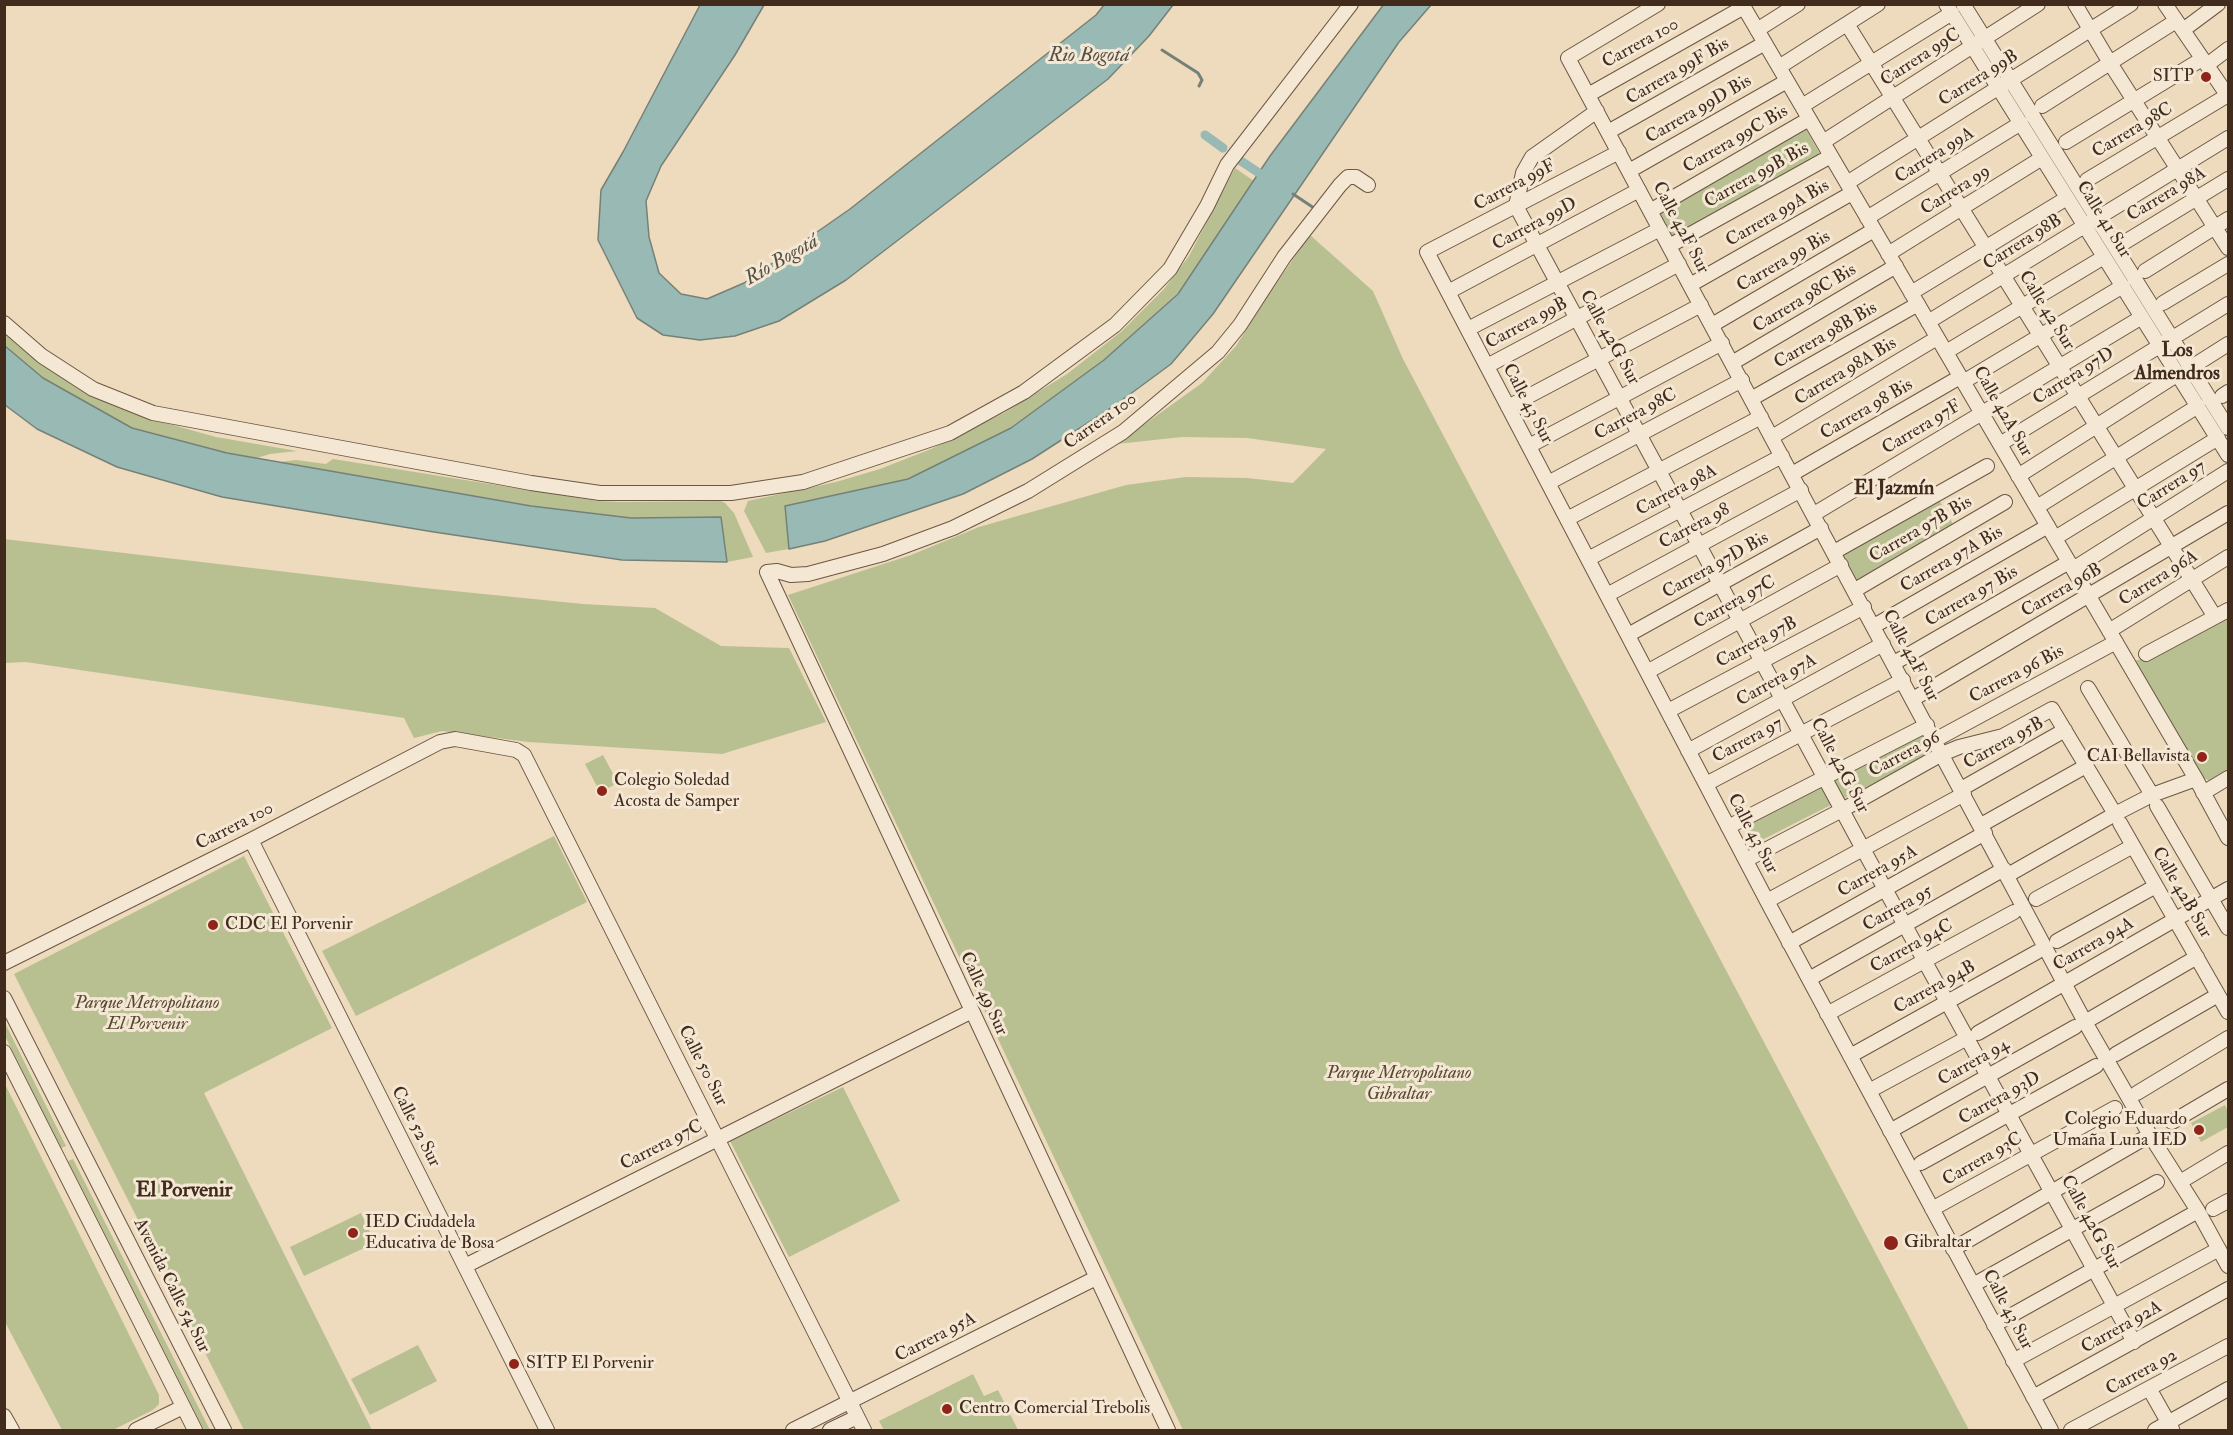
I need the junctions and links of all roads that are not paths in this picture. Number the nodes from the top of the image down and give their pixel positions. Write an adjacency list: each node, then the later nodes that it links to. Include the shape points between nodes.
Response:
1 (1351, 4): 86 (street, via 1227,165 1170,269 1115,325 1024,392 950,433 803,482 731,493 600,493 153,413 93,389 42,356)
2 (1658, 4): 25 (street, Calle 42F Sur, via 1568,58)
3 (1798, 4): 14 (street)
4 (1878, 4): 12 (street)
5 (2038, 4): 17 (street, Carrera 99C)
6 (2075, 4): 15 (street)
7 (2131, 4): 15 (street, Carrera 99B)
8 (2165, 4): 13 (street)
9 (2218, 4): 13 (street)
10 (1743, 6): 14 (street, Calle 42A Sur); 25 (street, Carrera 100)
11 (1954, 7): 17 (street, Calle 41 Sur); 20 (street)
12 (1847, 24): 20 (street, Calle 42 Sur); 22 (street)
13 (2179, 26): 19 (street); 21 (street)
14 (1757, 30): 16 (street, Calle 42A Sur)
15 (2091, 30): 21 (street); 24 (street, Carrera 99B)
16 (1765, 43): 22 (street, Calle 42A Sur); 34 (street, Carrera 99F Bis)
17 (1978, 43): 24 (street, Calle 41 Sur); 27 (street, Carrera 99C)
18 (2229, 49): 19 (street)
19 (2204, 62): 26 (street); 28 (street)
20 (1872, 63): 27 (street, Calle 42 Sur); 29 (street)
21 (2110, 63): 28 (street); 30 (street)
22 (1779, 67): 23 (street, Calle 42A Sur)
23 (1787, 81): 29 (street, Calle 42A Sur); 44 (street, Carrera 99D Bis)
24 (2004, 84): 33 (street, Calle 41 Sur); 35 (street, Carrera 99B); 57 (street, Calle 41 Sur)
25 (1588, 95): 31 (street, Calle 42F Sur)
26 (2228, 96): 36 (street, Carrera 98C)
27 (1893, 98): 35 (street, Calle 42 Sur); 38 (street, Carrera 99C)
28 (2135, 100): 36 (street); 39 (street)
29 (1802, 106): 32 (street, Calle 42A Sur)
30 (2042, 106)
31 (1597, 111): 34 (street, Calle 42F Sur); 53 (street, via 1532,157 1523,173)
32 (1809, 119): 38 (street, Calle 42A Sur); 55 (street, Carrera 99C Bis)
33 (2021, 123): 42 (street, Calle 41 Sur); 45 (street, Carrera 99A)
34 (1608, 132): 40 (street, Calle 42F Sur)
35 (1918, 138): 45 (street, Calle 42 Sur); 49 (street, Carrera 99B)
36 (2158, 138): 43 (street); 47 (street, Carrera 98C)
37 (2229, 138): 43 (street, Carrera 98B)
38 (1823, 142): 41 (street, Calle 42A Sur)
39 (2066, 142)
40 (1619, 152): 44 (street, Calle 42F Sur); 53 (street, Carrera 99F)
41 (1831, 156): 49 (street, Calle 42A Sur); 63 (street, Carrera 99B Bis)
42 (2042, 158): 51 (street, Calle 41 Sur); 54 (street, Carrera 99)
43 (2178, 169): 52 (street); 57 (street, Carrera 98B)
44 (1629, 171): 50 (street, Calle 42F Sur)
45 (1940, 174): 54 (street, Calle 42 Sur); 58 (street, Carrera 99A)
46 (2229, 179): 52 (street, Carrera 98A)
47 (2087, 180)
48 (1368, 185): 144 (street, Carrera 100, via 1356,177 1348,177 1340,184 1218,352 1123,432 1028,491 953,528 883,554 808,574)
49 (1849, 188): 58 (street, Calle 42A Sur); 75 (street, Carrera 99A Bis)
50 (1639, 190): 55 (street, Calle 42F Sur); 62 (street, Carrera 99D)
51 (2067, 198): 57 (street, Calle 41 Sur); 64 (street)
52 (2196, 199): 59 (street); 61 (street, Carrera 98A)
53 (1516, 206): 62 (street, Calle 42G Sur); 66 (street, Carrera 99F)
54 (1961, 208): 64 (street, Calle 42 Sur); 67 (street, Carrera 99)
55 (1650, 211): 60 (street, Calle 42F Sur)
56 (2229, 219): 59 (street)
57 (2091, 222): 68 (street, Calle 41 Sur); 73 (street, Carrera 98B); 91 (street, Calle 41 Sur)
58 (1871, 224): 67 (street, Calle 42A Sur); 87 (street, Carrera 99 Bis)
59 (2215, 227): 65 (street); 72 (street)
60 (1660, 229): 63 (street, Calle 42F Sur); 74 (street)
61 (2125, 242)
62 (1537, 244): 74 (street, Calle 42G Sur); 77 (street, Carrera 99D)
63 (1670, 246): 69 (street, Calle 42F Sur)
64 (1986, 248): 73 (street, Calle 42 Sur); 78 (street)
65 (2229, 248)
66 (1427, 252): 77 (street, Calle 43 Sur)
67 (1888, 254): 71 (street, Calle 42A Sur)
68 (2104, 257): 76 (street, Calle 41 Sur); 82 (street)
69 (1679, 264): 75 (street, Calle 42F Sur); 84 (street, Carrera 99B)
70 (2229, 264): 79 (street)
71 (1896, 266): 78 (street, Calle 42A Sur); 96 (street, Carrera 98C Bis)
72 (2145, 271)
73 (2003, 276): 82 (street, Calle 42 Sur); 85 (street, Carrera 98B)
74 (1558, 282): 84 (street, Calle 42G Sur); 88 (street)
75 (1690, 285): 81 (street, Calle 42F Sur)
76 (2123, 286): 83 (street, Calle 41 Sur); 89 (street)
77 (1448, 292): 88 (street, Calle 43 Sur)
78 (1915, 299): 85 (street, Calle 42A Sur); 105 (street, Carrera 98B Bis)
79 (2163, 303)
80 (2229, 304): 91 (street, Carrera 97D)
81 (1701, 305): 87 (street, Calle 42F Sur); 95 (street)
82 (2022, 306): 89 (street, Calle 42 Sur); 94 (street)
83 (2142, 317): 91 (street, Calle 41 Sur); 99 (street, Carrera 97F)
84 (1577, 318): 95 (street, Calle 42G Sur); 98 (street, Carrera 99B)
85 (1928, 322): 90 (street, Calle 42A Sur)
86 (4, 323)
87 (1712, 325): 92 (street, Calle 42F Sur)
88 (1468, 329): 98 (street, Calle 43 Sur)
89 (2040, 336): 99 (street, Calle 42 Sur); 101 (street)
90 (1937, 338): 94 (street, Calle 42A Sur); 113 (street, Carrera 98A Bis)
91 (2166, 342): 100 (street, Calle 41 Sur); 103 (street, Carrera 97D); 111 (street, Calle 41 Sur)
92 (1722, 344): 96 (street, Calle 42F Sur); 104 (street)
93 (2229, 344): 97 (street)
94 (1946, 352): 101 (street, Calle 42A Sur)
95 (1599, 359): 104 (street, Calle 42G Sur); 107 (street)
96 (1732, 363): 102 (street, Calle 42F Sur)
97 (2199, 363)
98 (1487, 366): 107 (street, Calle 43 Sur)
99 (2060, 367): 103 (street, Calle 42 Sur); 108 (street, Carrera 97F)
100 (2178, 374): 106 (street, Calle 41 Sur); 110 (street)
101 (1962, 379): 108 (street, Calle 42A Sur); 123 (street, Carrera 98 Bis)
102 (1742, 380): 105 (street, Calle 42F Sur); 112 (street, Carrera 98C)
103 (2078, 396): 110 (street, Calle 42 Sur); 115 (street, Carrera 97D)
104 (1620, 397): 112 (street, Calle 42G Sur); 116 (street)
105 (1751, 399): 109 (street, Calle 42F Sur)
106 (2198, 406): 114 (street, Calle 41 Sur); 119 (street)
107 (1509, 407): 116 (street, Calle 43 Sur)
108 (1982, 413): 115 (street, Calle 42A Sur); 132 (street, Carrera 97F)
109 (1761, 417): 113 (street, Calle 42F Sur); 121 (street)
110 (2097, 426): 119 (street, Calle 42 Sur); 124 (street)
111 (2229, 428)
112 (1640, 434): 121 (street, Calle 42G Sur); 125 (street, Carrera 98C)
113 (1772, 437): 118 (street, Calle 42F Sur)
114 (2218, 438): 117 (street, Calle 41 Sur); 126 (street)
115 (2000, 444): 124 (street, Calle 42A Sur)
116 (1529, 446): 125 (street, Calle 43 Sur)
117 (2229, 455)
118 (1782, 456): 123 (street, Calle 42F Sur); 130 (street, Carrera 98A)
119 (2116, 457): 126 (street, Calle 42 Sur); 129 (street)
120 (1987, 466): 139 (street)
121 (1660, 470): 130 (street, Calle 42G Sur); 134 (street)
122 (2229, 471): 133 (street, Carrera 97)
123 (1792, 474): 127 (street, Calle 42F Sur)
124 (2018, 476): 129 (street, Calle 42A Sur)
125 (1548, 483): 134 (street, Calle 43 Sur)
126 (2135, 488): 133 (street, Calle 42 Sur); 136 (street)
127 (1801, 490): 132 (street, Calle 42F Sur); 137 (street, Carrera 98)
128 (2005, 502): 147 (street, Carrera 97B Bis)
129 (2037, 507): 136 (street, Calle 42A Sur)
130 (1681, 510): 137 (street, Calle 42G Sur); 141 (street, Carrera 98A)
131 (2229, 513): 138 (street, Carrera 96B)
132 (1814, 514): 135 (street, Calle 42F Sur)
133 (2154, 518): 138 (street, Calle 42 Sur); 143 (street, Carrera 97)
134 (1567, 519): 141 (street, Calle 43 Sur)
135 (1821, 528): 139 (street, Calle 42F Sur); 146 (street, Carrera 97D Bis)
136 (2051, 532): 143 (street, Calle 42A Sur); 154 (street, Carrera 97A Bis)
137 (1700, 545): 146 (street, Calle 42G Sur); 148 (street, Carrera 98)
138 (2172, 547): 145 (street, Calle 42 Sur); 149 (street, Carrera 96B)
139 (1834, 552): 142 (street, Calle 42F Sur)
140 (2229, 556): 145 (street, Carrera 96A)
141 (1588, 559): 148 (street, Calle 43 Sur)
142 (1841, 565): 147 (street, Calle 42F Sur); 153 (street, Carrera 97C)
143 (2071, 566): 149 (street, Calle 42A Sur); 160 (street, Carrera 97 Bis)
144 (767, 572): 214 (street, Calle 49 Sur)
145 (2192, 579): 152 (street, Calle 42 Sur); 156 (street, Carrera 96A)
146 (1720, 584): 153 (street, Calle 42G Sur); 155 (street, Carrera 97D Bis)
147 (1855, 590): 150 (street, Calle 42F Sur)
148 (1607, 595): 155 (street, Calle 43 Sur)
149 (2089, 596): 156 (street, Calle 42A Sur); 165 (street, Carrera 96B)
150 (1863, 607): 154 (street, Calle 42F Sur); 159 (street, Carrera 97B)
151 (2229, 610): 152 (street)
152 (2215, 617): 158 (street)
153 (1740, 621): 159 (street, Calle 42G Sur); 161 (street, Carrera 97C)
154 (1874, 626): 157 (street, Calle 42F Sur)
155 (1628, 635): 161 (street, Calle 43 Sur)
156 (2113, 637): 171 (street, Carrera 96 Bis); 178 (street, Calle 42A Sur)
157 (1883, 644): 160 (street, Calle 42F Sur); 164 (street, Carrera 97A)
158 (2146, 654)
159 (1762, 661): 164 (street, Calle 42G Sur); 167 (street, Carrera 97B)
160 (1894, 663): 162 (street, Calle 42F Sur)
161 (1647, 672): 167 (street, Calle 43 Sur)
162 (1903, 680): 165 (street, Calle 42F Sur); 170 (street, Carrera 97)
163 (2088, 688): 182 (street)
164 (1782, 699): 170 (street, Calle 42G Sur); 173 (street, Carrera 97A)
165 (1913, 699): 168 (street, Calle 42F Sur)
166 (2052, 709): 169 (street, Calle 42B Sur); 174 (street, Carrera 96, via 2003,736)
167 (1668, 711): 173 (street, Calle 43 Sur)
168 (1927, 725): 171 (street, Calle 42F Sur); 176 (street)
169 (2065, 730): 175 (street, Calle 42B Sur); 180 (street, Carrera 95B)
170 (1801, 734): 176 (street, Calle 42G Sur); 179 (street, Carrera 97)
171 (1935, 740): 174 (street, Calle 42F Sur)
172 (485, 745): 188 (street, Carrera 100, via 454,739 440,742); 233 (street, Calle 50 Sur, via 524,755)
173 (1688, 750): 179 (street, Calle 43 Sur)
174 (1942, 754): 180 (street, Calle 42F Sur); 183 (street, Carrera 96)
175 (2086, 766): 184 (street, Calle 42B Sur); 186 (street, Carrera 95A)
176 (1824, 778): 183 (street, Calle 42G Sur); 185 (street)
177 (2229, 778): 181 (street)
178 (2196, 779): 181 (street, Calle 42A Sur); 182 (street, Carrera 95)
179 (1706, 784): 185 (street, Calle 43 Sur)
180 (1963, 791): 186 (street, Calle 42F Sur); 190 (street, Carrera 95B)
181 (2203, 793): 187 (street, Calle 42A Sur)
182 (2155, 801): 184 (street, Carrera 95); 196 (street)
183 (1842, 810): 190 (street, Calle 42G Sur); 191 (street, Carrera 96)
184 (2117, 819): 189 (street, Calle 42B Sur); 192 (street, Carrera 95)
185 (1728, 827): 191 (street, Calle 43 Sur)
186 (1983, 829): 192 (street, Calle 42F Sur); 194 (street, Carrera 95A)
187 (2228, 834)
188 (251, 840): 208 (street, Carrera 100); 247 (street, Calle 52 Sur)
189 (2133, 846): 193 (street, Calle 42B Sur); 197 (street)
190 (1863, 849): 194 (street, Calle 42G Sur); 198 (street, Carrera 95B)
191 (1746, 860): 198 (street, Calle 43 Sur)
192 (2006, 872): 201 (street, Carrera 95); 210 (street, Calle 42F Sur)
193 (2156, 886): 200 (street, Calle 42B Sur); 203 (street)
194 (1885, 889): 201 (street, Calle 42G Sur); 204 (street, Carrera 95A)
195 (2229, 889): 196 (street, Carrera 94A)
196 (2212, 898): 200 (street, Carrera 94A); 202 (street)
197 (2036, 899)
198 (1767, 901): 204 (street, Calle 43 Sur)
199 (2014, 912): 207 (street, Carrera 94C)
200 (2175, 919): 206 (street, Calle 42B Sur); 210 (street, Carrera 94A)
201 (1905, 925): 207 (street, Calle 42G Sur); 209 (street, Carrera 95)
202 (2229, 927)
203 (2057, 941)
204 (1789, 943): 209 (street, Calle 43 Sur)
205 (2037, 952): 213 (street, Carrera 94B)
206 (2197, 957): 211 (street, Calle 42B Sur); 217 (street, Carrera 94)
207 (1925, 961): 213 (street, Calle 42G Sur); 216 (street, Carrera 94C)
208 (4, 963)
209 (1809, 980): 216 (street, Calle 43 Sur)
210 (2064, 983): 217 (street, Calle 42F Sur); 218 (street, Carrera 94A)
211 (2218, 995): 215 (street, Calle 42B Sur); 221 (street)
212 (4, 998): 269 (street, Avenida Calle 54 Sur)
213 (1947, 1002): 218 (street, Calle 42G Sur); 222 (street, Carrera 94B)
214 (972, 1011): 233 (street, Carrera 97C); 250 (street, Calle 49 Sur)
215 (2229, 1012)
216 (1827, 1014): 222 (street, Calle 43 Sur)
217 (2080, 1025): 224 (street, Carrera 94); 232 (street, Calle 42F Sur)
218 (1972, 1036): 224 (street, Calle 42G Sur); 226 (street, Carrera 94A)
219 (2229, 1038): 227 (street)
220 (4, 1052): 262 (street)
221 (2116, 1054)
222 (1850, 1056): 226 (street, Calle 43 Sur)
223 (2096, 1066): 229 (street, Carrera 93D)
224 (1987, 1076): 229 (street, Calle 42G Sur); 231 (street, Carrera 94)
225 (2229, 1089): 230 (street)
226 (1869, 1091): 231 (street, Calle 43 Sur)
227 (2137, 1093)
228 (2115, 1107): 234 (street, Carrera 93C)
229 (2008, 1114): 234 (street, Calle 42G Sur); 236 (street, Carrera 93D)
230 (2172, 1122)
231 (1890, 1131): 241 (street, Calle 43 Sur)
232 (2151, 1135): 238 (street, Calle 42F Sur); 239 (street)
233 (718, 1138): 247 (street, Carrera 97C); 261 (street, Calle 50 Sur)
234 (2030, 1153): 239 (street, Calle 42G Sur); 241 (street, Carrera 93C)
235 (2229, 1153): 238 (street)
236 (1921, 1163)
237 (2157, 1182): 244 (street)
238 (2180, 1182): 243 (street, Calle 42F Sur)
239 (2053, 1191): 244 (street, Calle 42G Sur); 245 (street)
240 (2229, 1201): 242 (street)
241 (1932, 1209): 245 (street, Calle 43 Sur)
242 (2213, 1209)
243 (2198, 1211): 246 (street, Calle 42F Sur); 249 (street)
244 (2073, 1228): 249 (street, Calle 42G Sur); 251 (street)
245 (1953, 1249): 251 (street, Calle 43 Sur)
246 (2219, 1249): 248 (street, Calle 42F Sur); 253 (street)
247 (465, 1266): 270 (street, Calle 52 Sur)
248 (2229, 1266)
249 (2094, 1269): 253 (street, Calle 42G Sur); 254 (street)
250 (1096, 1278): 261 (street, Carrera 95A); 274 (street, Calle 49 Sur)
251 (1973, 1285): 254 (street, Calle 43 Sur)
252 (2229, 1289): 255 (street, Carrera 92A)
253 (2115, 1305): 255 (street, Calle 42G Sur); 257 (street)
254 (1994, 1325): 257 (street, Calle 43 Sur)
255 (2134, 1342): 260 (street, Carrera 92A)
256 (2229, 1346): 259 (street, Carrera 92)
257 (2013, 1361): 260 (street, Calle 43 Sur)
258 (2229, 1389): 265 (street)
259 (2150, 1390): 265 (street); 276 (street, Carrera 92)
260 (2033, 1397): 275 (street, Calle 43 Sur)
261 (849, 1402): 264 (street, Calle 50 Sur); 271 (street, Carrera 95A)
262 (183, 1407): 267 (street); 268 (street)
263 (4, 1416): 266 (street)
264 (857, 1417): 272 (street); 273 (street, Calle 50 Sur)
265 (2170, 1427): 277 (street)
266 (12, 1431)
267 (136, 1431)
268 (195, 1431)
269 (224, 1431)
270 (547, 1431)
271 (793, 1431)
272 (830, 1431)
273 (864, 1431)
274 (1168, 1431)
275 (2051, 1431)
276 (2071, 1431)
277 (2155, 1431)

